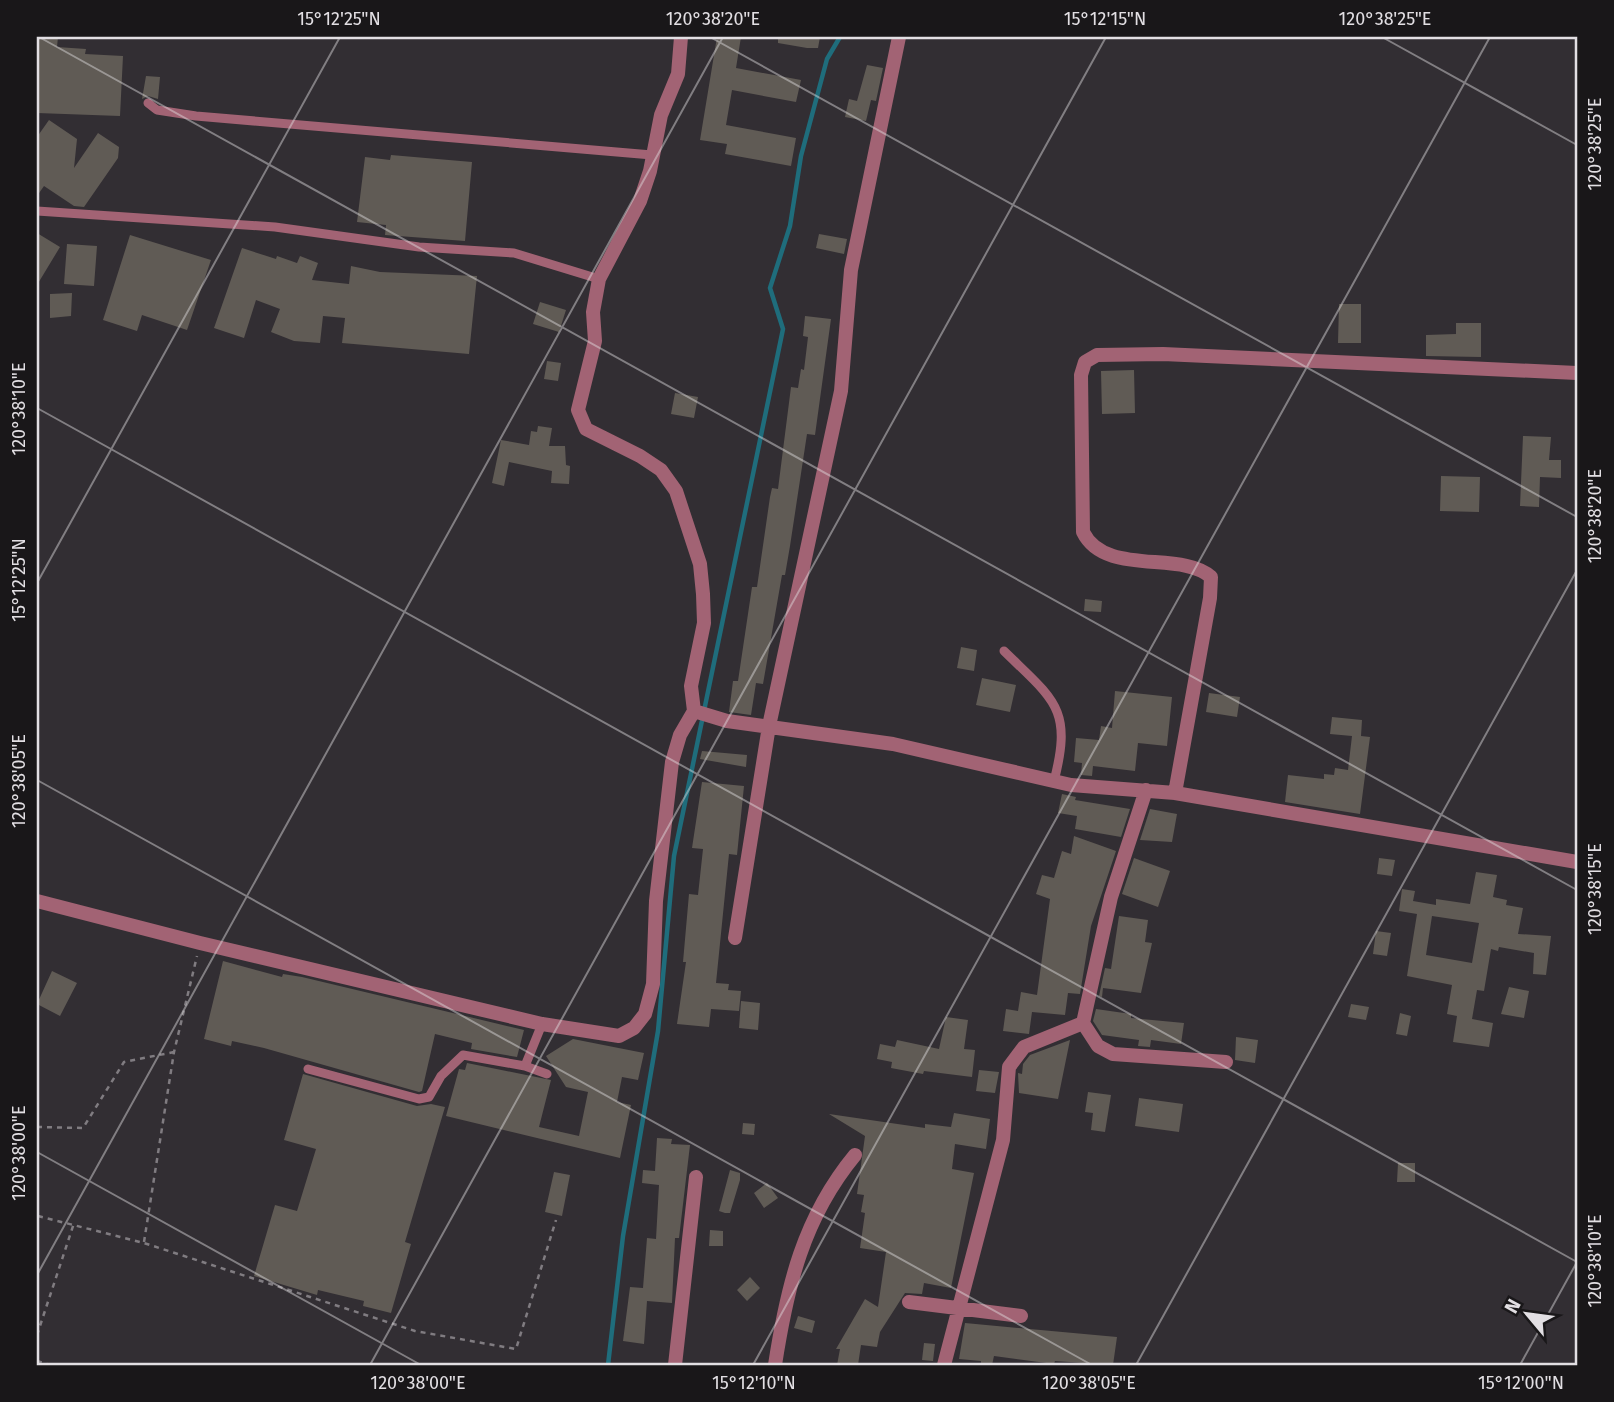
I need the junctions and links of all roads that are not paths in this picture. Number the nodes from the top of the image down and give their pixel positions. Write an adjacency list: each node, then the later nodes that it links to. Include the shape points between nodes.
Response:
1 (681, 37): 4 (street, via 678,74 661,115)
2 (899, 37): 10 (street, via 850,270 841,391)
3 (148, 103): 4 (lane, via 157,110 196,116)
4 (652, 155): 6 (street, via 640,201)
5 (37, 211): 6 (lane, via 275,227 419,247 514,253)
6 (599, 279): 9 (street, via 593,312 595,341 579,418 586,429 661,470 676,491 700,564 704,624 691,686)
7 (1577, 373): 13 (street, via 1163,354 1097,355 1085,362 1081,452 1087,541 1097,550 1149,564 1198,570 1211,577)
8 (1004, 651): 11 (lane, via 1058,708 1062,751)
9 (697, 714): 10 (street); 18 (street, via 680,734 672,762 656,901 653,984 645,1014 634,1028 619,1036)
10 (769, 726): 11 (street, via 893,744); 16 (street)
11 (1054, 781): 12 (street)
12 (1146, 790): 13 (street); 17 (street, via 1111,897)
13 (1175, 793): 14 (street)
14 (1577, 862)
15 (37, 901): 18 (street)
16 (735, 938)
17 (1083, 1023): 19 (street, via 1098,1046 1113,1054); 26 (street, via 1024,1047 1009,1067 1003,1140)
18 (542, 1024): 20 (lane)
19 (1226, 1062)
20 (525, 1066): 21 (lane, via 463,1055 440,1076 429,1097 419,1099); 22 (lane)
21 (308, 1069)
22 (547, 1074)
23 (855, 1155): 29 (street, via 810,1224 786,1300)
24 (696, 1177): 28 (street)
25 (909, 1302): 26 (street)
26 (958, 1307): 27 (street); 30 (street)
27 (1021, 1316)
28 (675, 1365)
29 (775, 1365)
30 (944, 1365)

